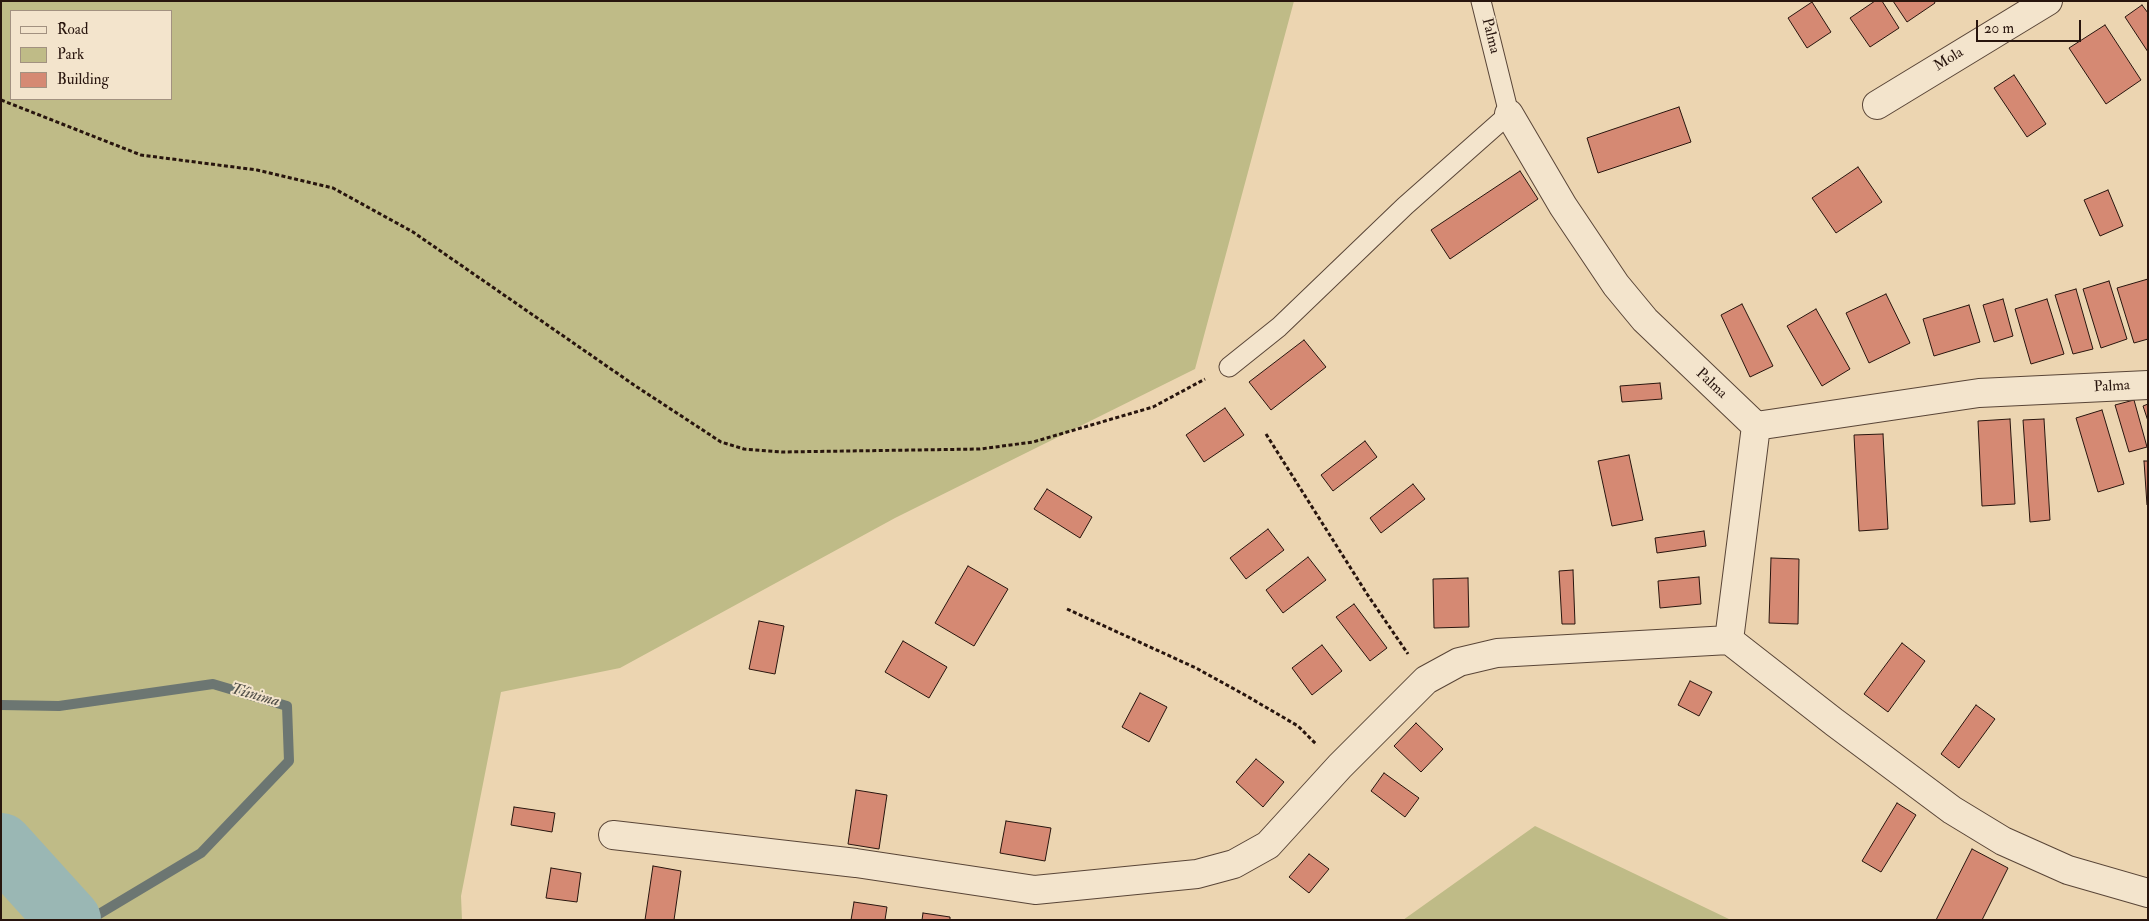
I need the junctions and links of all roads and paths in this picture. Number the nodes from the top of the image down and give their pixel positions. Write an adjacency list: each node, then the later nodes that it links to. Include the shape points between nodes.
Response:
1 (1481, 1): 5 (lane, Palma)
2 (2048, 1): 4 (street, Mola)
3 (1, 100): 6 (path, via 141,155 257,170 333,188 413,232 721,442 744,449 782,452 980,450 1033,442 1153,407)
4 (1878, 104)
5 (1509, 114): 6 (lane, via 1405,206 1279,327); 8 (street, Palma, via 1563,206 1616,285 1645,320)
6 (1228, 367)
7 (2148, 385): 8 (street, Palma, via 1979,393)
8 (1756, 426): 11 (street)
9 (1266, 434): 12 (path, via 1367,594)
10 (1066, 609): 13 (path, via 1196,668 1245,695 1298,726)
11 (1730, 640): 12 (street, via 1497,653 1459,662); 15 (street, via 1952,810 2003,841 2068,870)
12 (1426, 680): 13 (street)
13 (1340, 766): 14 (street, via 1268,845 1234,864 1197,874 1035,890 856,863)
14 (613, 835)
15 (2148, 893)

